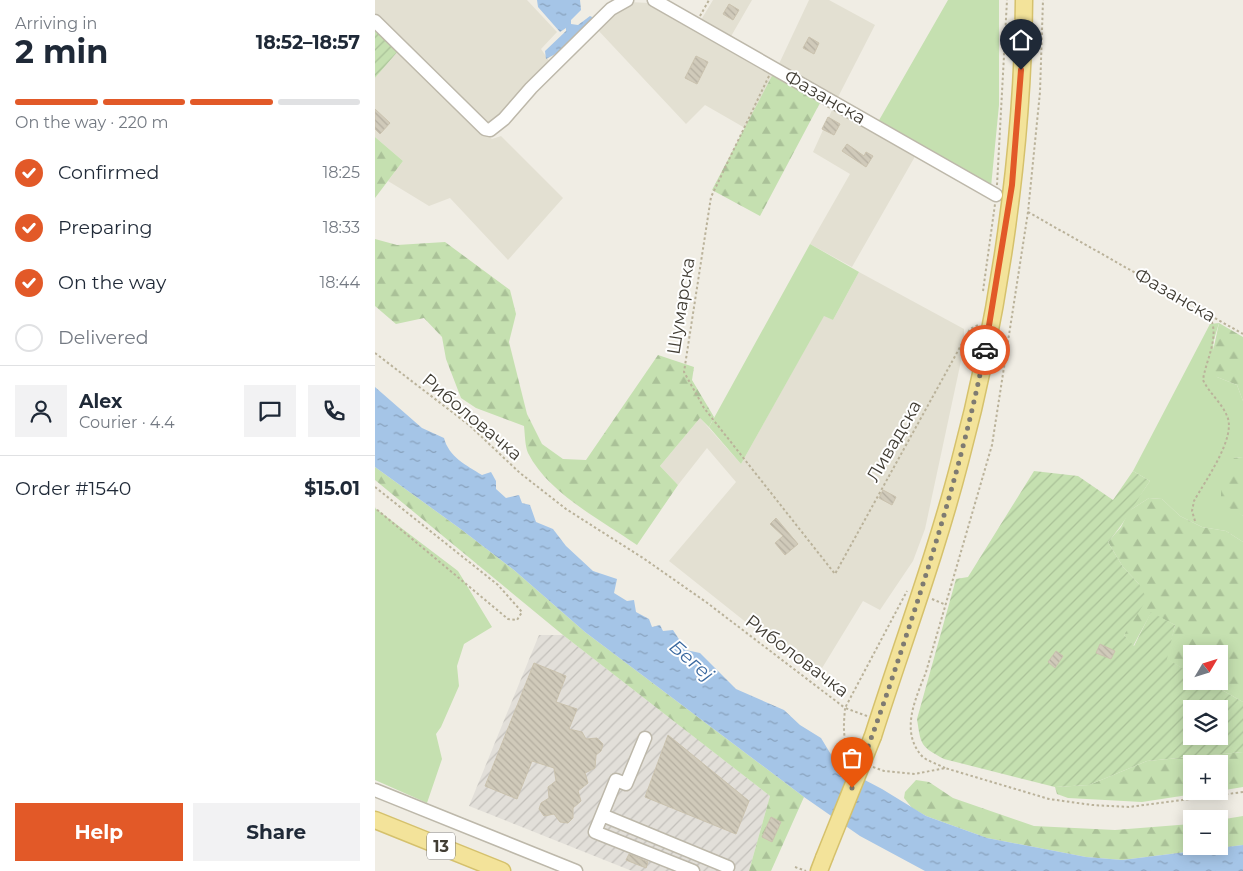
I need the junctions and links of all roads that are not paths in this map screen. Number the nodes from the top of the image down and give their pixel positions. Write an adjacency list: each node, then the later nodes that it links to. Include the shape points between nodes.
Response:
1 (627, 0): 4 (street, via 611,9 531,88 505,119 490,130 485,129)
2 (654, 0): 5 (street, Фазанска)
3 (1024, 0): 10 (main road, bridge, via 1012,185 976,398 963,453 914,591 873,736)
4 (375, 21)
5 (996, 195)
6 (645, 738): 8 (street, via 626,784 616,780)
7 (375, 790): 13 (street)
8 (602, 816): 11 (street); 14 (street, via 595,832)
9 (375, 820): 12 (main road, 13)
10 (821, 865)
11 (728, 867)
12 (502, 871)
13 (576, 871)
14 (693, 871)

